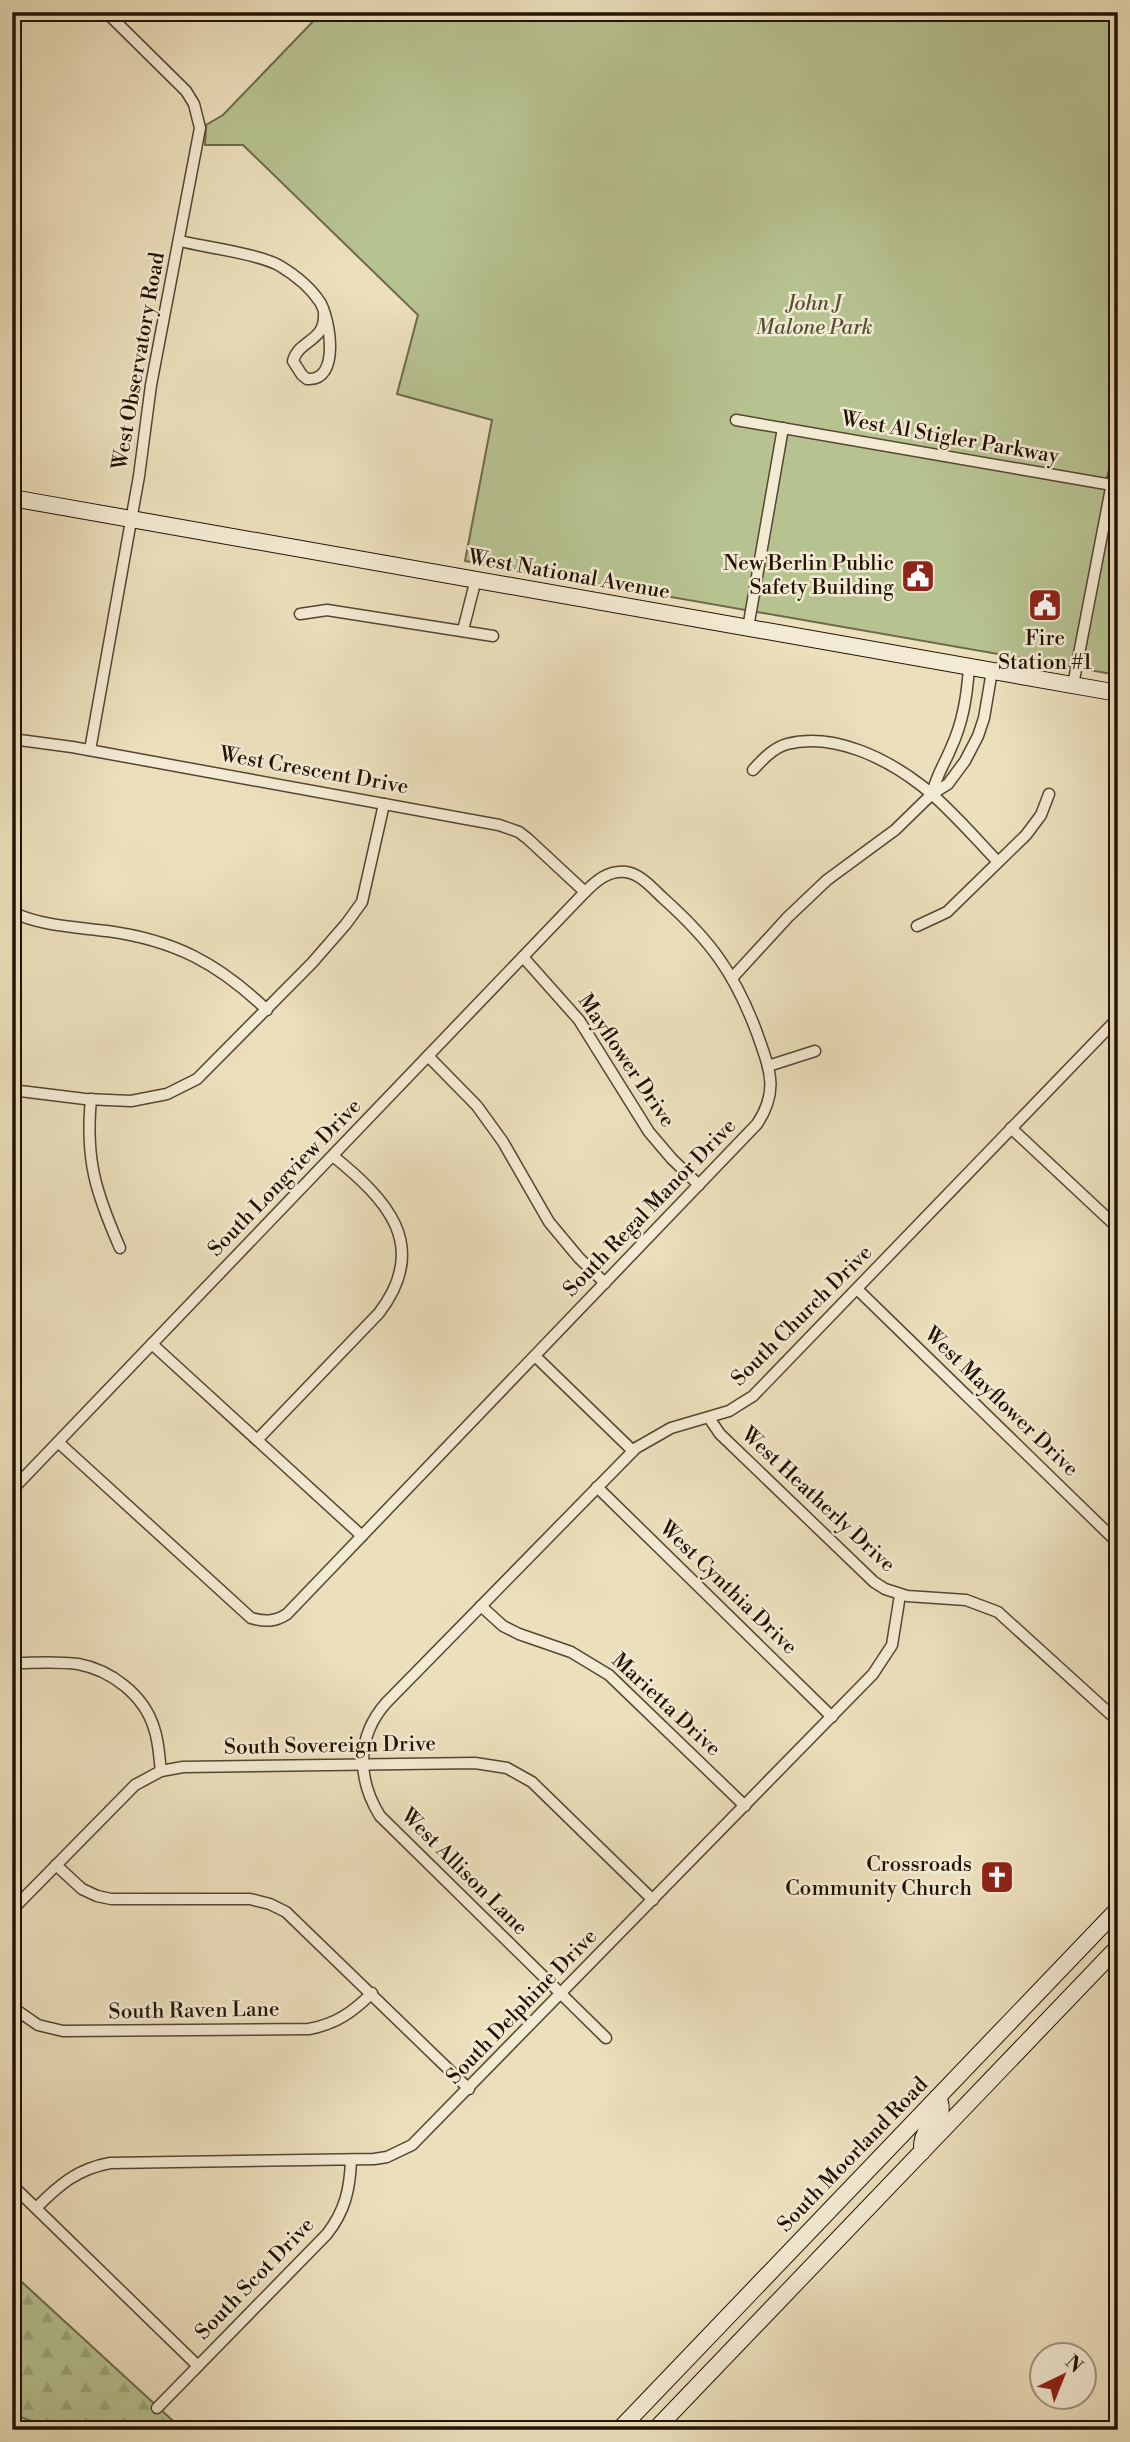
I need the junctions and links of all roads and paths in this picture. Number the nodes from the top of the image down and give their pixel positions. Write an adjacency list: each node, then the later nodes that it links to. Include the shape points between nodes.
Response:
1 (106, 12): 2 (street, West Observatory Road, via 194,104 200,128)
2 (180, 241): 3 (street, via 272,262 304,285); 9 (street, West Observatory Road)
3 (324, 313): 3 (street, via 322,331 293,361 307,379 319,377 328,365)
4 (736, 420): 5 (street, West Al Stigler Parkway)
5 (783, 428): 7 (street, West Al Stigler Parkway); 12 (street)
6 (1118, 452): 7 (street)
7 (1112, 485): 17 (street)
8 (12, 498): 9 (main road, West National Avenue)
9 (130, 518): 10 (main road, West National Avenue); 20 (street, West Observatory Road)
10 (476, 579): 12 (main road, West National Avenue); 13 (street)
11 (300, 614): 13 (street, via 327,610)
12 (748, 628): 15 (main road, West National Avenue)
13 (463, 630): 14 (street)
14 (492, 636)
15 (969, 667): 16 (main road, West National Avenue); 22 (street, via 960,726)
16 (992, 671): 17 (main road, West National Avenue); 22 (street, via 984,718 965,761 948,784)
17 (1073, 685): 18 (main road, West National Avenue)
18 (1118, 693)
19 (12, 739): 20 (street, West Crescent Drive)
20 (90, 750): 24 (street, West Crescent Drive)
21 (753, 770): 22 (street, via 787,744 829,744 881,760)
22 (932, 794): 25 (street); 30 (street, via 895,830 827,880)
23 (1049, 794): 25 (street, via 1034,825)
24 (384, 804): 26 (street, West Crescent Drive, via 470,818 519,832); 31 (street, via 362,902)
25 (998, 862): 28 (street, via 947,912)
26 (585, 892): 29 (street, South Longview Drive); 30 (street, South Longview Drive, via 612,873 638,876 684,917)
27 (12, 912): 31 (street, via 42,923 121,933 174,946 236,982)
28 (917, 926)
29 (523, 957): 34 (street, South Longview Drive); 40 (street, Mayflower Drive, via 579,1020 649,1132)
30 (733, 977): 35 (street, South Regal Manor Drive)
31 (267, 1010): 37 (street, via 197,1079 167,1094 131,1101)
32 (1118, 1018): 38 (street, South Church Drive)
33 (815, 1051): 35 (street)
34 (428, 1056): 39 (street, South Longview Drive); 43 (street, via 477,1106 549,1222)
35 (768, 1066): 40 (street, South Regal Manor Drive, via 770,1095 765,1112)
36 (12, 1090): 37 (street)
37 (90, 1100): 42 (street, via 92,1174)
38 (1011, 1128): 41 (street); 44 (street, South Church Drive)
39 (333, 1156): 45 (street, South Longview Drive); 48 (street, via 383,1202 392,1217 401,1243 398,1278 379,1313)
40 (699, 1185): 43 (street, South Regal Manor Drive)
41 (1118, 1228)
42 (121, 1248)
43 (605, 1283): 46 (street, South Regal Manor Drive)
44 (857, 1289): 47 (street, South Church Drive, via 752,1396); 54 (street, West Mayflower Drive)
45 (152, 1344): 48 (street); 49 (street, South Longview Drive)
46 (535, 1356): 50 (street); 53 (street, South Regal Manor Drive)
47 (709, 1418): 50 (street, South Church Drive, via 671,1428); 55 (street, West Heatherly Drive, via 864,1574)
48 (257, 1440): 53 (street)
49 (58, 1442): 52 (street, South Longview Drive); 53 (street, South Regal Manor Drive, via 251,1618 269,1621 287,1614)
50 (633, 1451): 51 (street, South Church Drive)
51 (597, 1487): 56 (street, South Church Drive); 58 (street, West Cynthia Drive)
52 (12, 1490)
53 (362, 1536)
54 (1118, 1543)
55 (900, 1595): 58 (street, South Delphine Drive, via 895,1632 884,1661); 59 (street, West Heatherly Drive, via 966,1600 998,1612)
56 (481, 1606): 60 (street, South Church Drive, via 381,1709 367,1734); 62 (street, Marietta Drive, via 503,1626 571,1652 609,1675)
57 (12, 1664): 61 (street, via 80,1665 116,1679 151,1719)
58 (832, 1717): 62 (street, South Delphine Drive)
59 (1118, 1721)
60 (363, 1765): 61 (street, South Sovereign Drive); 64 (street, South Sovereign Drive, via 475,1763 507,1768 532,1782); 69 (street, West Allison Lane, via 368,1794 380,1816)
61 (160, 1771): 63 (street, South Sovereign Drive, via 124,1795)
62 (745, 1806): 64 (street, South Delphine Drive)
63 (56, 1865): 66 (street, South Sovereign Drive); 68 (street, via 82,1889 110,1899 239,1898 270,1904 297,1921)
64 (653, 1900): 69 (street, South Delphine Drive)
65 (1118, 1909): 73 (main road, South Moorland Road)
66 (12, 1910)
67 (1118, 1947): 75 (main road)
68 (372, 1993): 70 (street, South Raven Lane, via 348,2015 309,2029 63,2031 38,2025); 72 (street)
69 (561, 1994): 71 (street, West Allison Lane); 72 (street, South Delphine Drive)
70 (12, 2007)
71 (606, 2038)
72 (469, 2089): 76 (street, South Delphine Drive, via 412,2145 387,2157)
73 (938, 2097): 74 (main road, South Moorland Road); 75 (main road, via 942,2112 926,2130)
74 (911, 2125): 77 (main road, via 887,2164); 82 (main road, South Moorland Road)
75 (922, 2151): 77 (main road)
76 (351, 2160): 79 (street, South Delphine Drive, via 110,2163 68,2178); 80 (street, South Scot Drive, via 348,2192 336,2222)
77 (894, 2181): 83 (main road)
78 (12, 2185): 79 (street)
79 (36, 2208): 80 (street)
80 (198, 2366): 81 (street, South Scot Drive)
81 (157, 2408)
82 (619, 2430)
83 (655, 2430)

